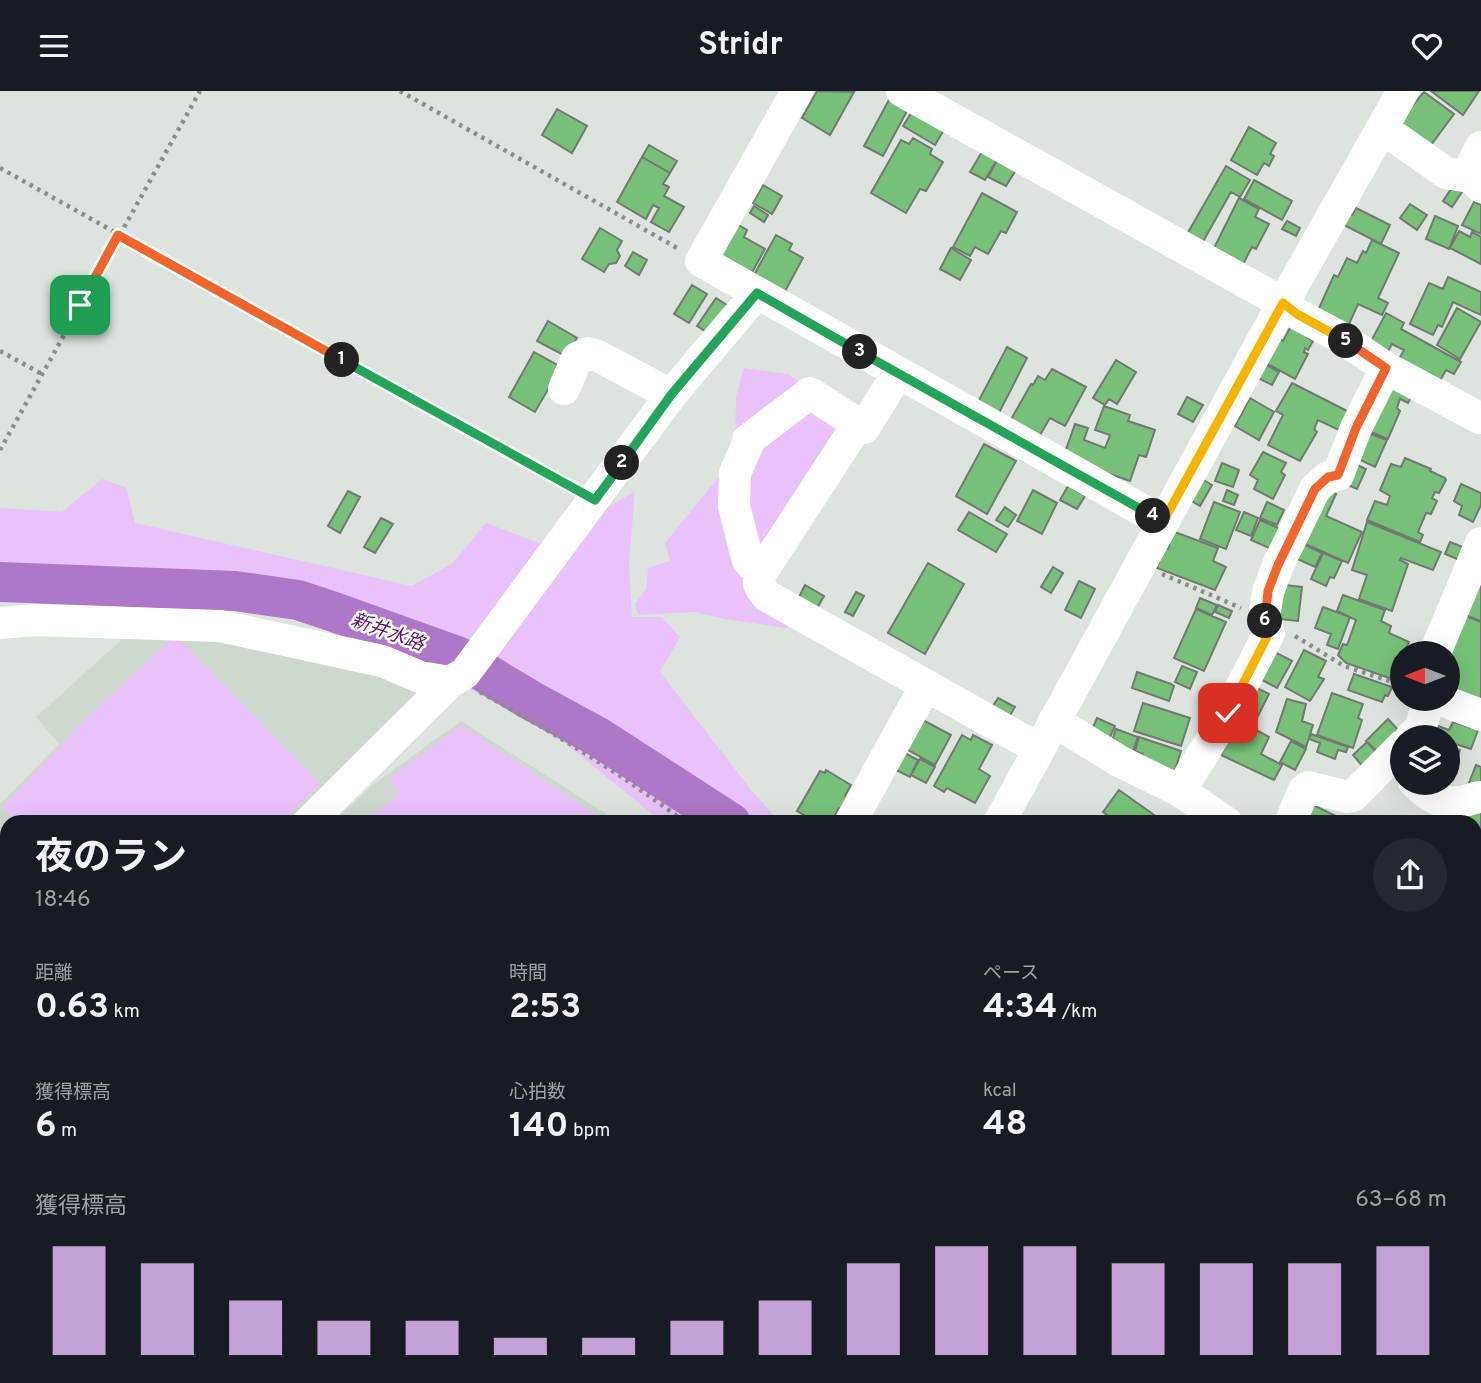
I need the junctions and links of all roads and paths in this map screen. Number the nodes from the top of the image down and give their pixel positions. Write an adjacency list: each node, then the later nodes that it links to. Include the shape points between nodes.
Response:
1 (200, 91): 10 (path)
2 (400, 91): 11 (path)
3 (797, 91): 11 (street)
4 (902, 91): 13 (street)
5 (1403, 91): 6 (street)
6 (1382, 128): 9 (street, via 1446,173); 13 (street)
7 (1481, 147): 9 (street, via 1472,163)
8 (0, 168): 10 (path)
9 (1476, 182)
10 (118, 235): 17 (path); 23 (path)
11 (701, 261): 12 (street)
12 (757, 293): 16 (street); 19 (street)
13 (1283, 303): 15 (street); 24 (street)
14 (0, 351): 17 (path)
15 (1386, 368): 20 (street); 38 (street, via 1338,475 1315,489 1295,529 1268,591 1264,618 1269,633 1228,713)
16 (898, 373): 21 (street, via 864,428); 24 (street)
17 (42, 374): 22 (path)
18 (564, 389): 19 (street, via 576,358 588,353)
19 (671, 395): 23 (street)
20 (1481, 422)
21 (858, 424): 26 (street); 26 (street, via 810,393 748,440 736,473 734,506 748,561)
22 (0, 450)
23 (595, 500): 31 (street, via 465,673)
24 (1163, 522): 35 (street)
25 (1481, 543): 28 (street)
26 (761, 573): 32 (street, via 759,586 767,596)
27 (0, 623): 31 (street, via 220,626 382,661 420,677)
28 (1440, 641)
29 (1345, 666): 30 (path)
30 (1390, 681)
31 (450, 682): 41 (street); 42 (path, via 469,685 515,711)
32 (926, 685): 36 (street); 43 (street)
33 (1460, 707): 34 (street)
34 (1481, 715)
35 (1054, 721): 36 (street); 38 (street)
36 (1039, 748): 44 (street)
37 (1390, 765): 46 (street, via 1353,796 1308,787)
38 (1180, 791): 45 (street)
39 (1430, 795): 40 (street, via 1461,802)
40 (1481, 797)
41 (316, 815)
42 (676, 815)
43 (854, 815)
44 (1003, 815)
45 (1215, 815)
46 (1293, 815)

